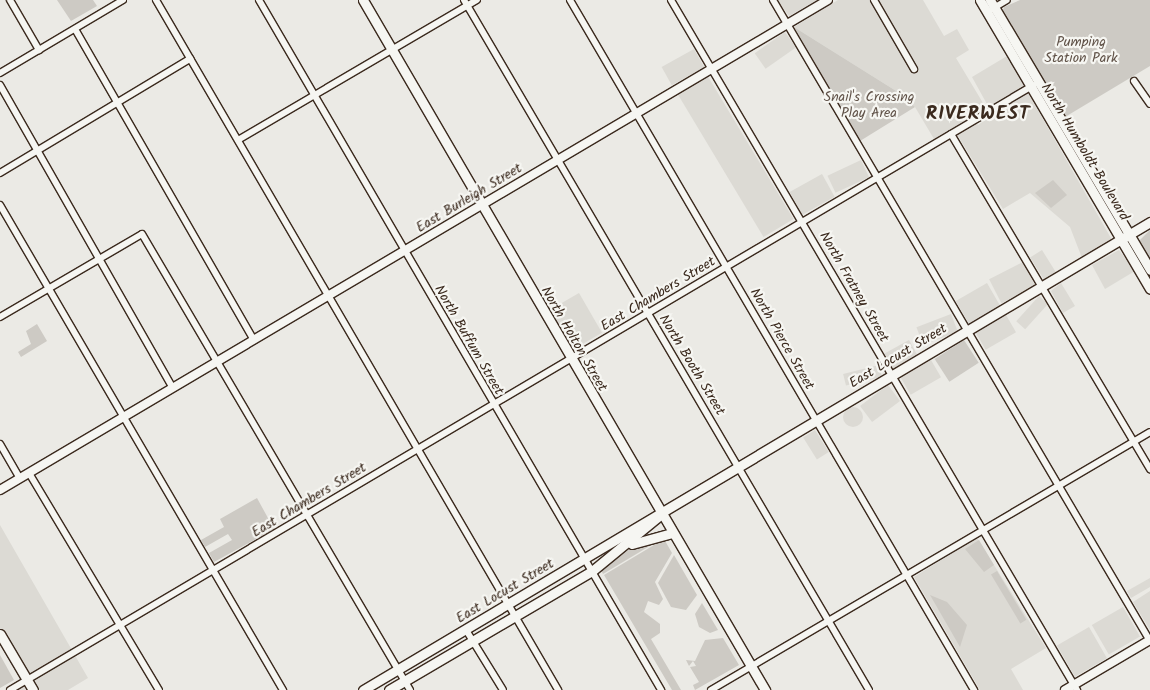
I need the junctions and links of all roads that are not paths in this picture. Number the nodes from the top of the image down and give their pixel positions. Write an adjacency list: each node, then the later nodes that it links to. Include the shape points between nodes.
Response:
1 (10, 0): 18 (street)
2 (123, 0): 17 (street)
3 (156, 0): 20 (street)
4 (259, 0): 27 (street, North Buffum Street)
5 (363, 0): 19 (main road, North Holton Street)
6 (477, 0): 14 (street)
7 (570, 0): 30 (street, North Pierce Street)
8 (672, 0): 21 (street, North Fratney Street)
9 (773, 0): 16 (street)
10 (828, 0): 16 (street, East Burleigh Street)
11 (874, 0): 22 (street)
12 (980, 0): 15 (main road, North Humboldt Boulevard)
13 (1007, 0): 15 (street)
14 (466, 3): 19 (street); 34 (street, North Booth Street)
15 (990, 6): 26 (main road, North Humboldt Boulevard)
16 (786, 24): 21 (street, East Burleigh Street); 36 (street)
17 (75, 29): 18 (street); 28 (street)
18 (39, 50): 23 (street)
19 (392, 51): 27 (street); 38 (main road, North Holton Street)
20 (190, 59): 28 (street); 32 (street)
21 (711, 69): 30 (street, East Burleigh Street); 40 (street, North Fratney Street)
22 (914, 69)
23 (0, 73)
24 (1134, 81): 29 (street)
25 (0, 85): 33 (street)
26 (1034, 85): 31 (street, East Chambers Street); 41 (main road, North Humboldt Boulevard); 42 (main road, North Humboldt Boulevard)
27 (314, 96): 32 (street); 43 (street, North Buffum Street)
28 (117, 102): 33 (street); 54 (street)
29 (1150, 104)
30 (635, 114): 34 (street, East Burleigh Street); 45 (street, North Pierce Street)
31 (951, 134): 36 (street, East Chambers Street); 47 (street)
32 (238, 140): 50 (street)
33 (38, 150): 35 (street); 44 (street)
34 (557, 160): 38 (street, East Burleigh Street); 51 (street, North Booth Street)
35 (0, 173)
36 (877, 178): 40 (street, East Chambers Street); 53 (street)
37 (0, 205): 48 (street)
38 (480, 206): 43 (street, East Burleigh Street); 55 (main road, North Holton Street)
39 (1150, 222): 41 (main road, East Locust Street)
40 (802, 223): 45 (street, East Chambers Street); 57 (street, North Fratney Street)
41 (1129, 234): 42 (main road, East Locust Street); 46 (main road, North Humboldt Boulevard)
42 (1121, 239): 47 (main road, East Locust Street); 49 (main road, North Humboldt Boulevard)
43 (403, 252): 50 (street, East Burleigh Street); 59 (street, North Buffum Street)
44 (100, 259): 48 (street); 56 (street, via 142,234); 58 (street)
45 (726, 268): 51 (street, East Chambers Street); 61 (street, North Pierce Street)
46 (1150, 270)
47 (1042, 287): 53 (main road, East Locust Street); 63 (street)
48 (47, 289): 52 (street); 60 (street)
49 (1150, 289)
50 (326, 297): 54 (street, East Burleigh Street); 65 (street)
51 (648, 315): 55 (street, East Chambers Street); 66 (street, North Booth Street)
52 (0, 317)
53 (967, 331): 57 (main road, East Locust Street); 70 (street)
54 (254, 340): 56 (street, East Burleigh Street)
55 (570, 360): 59 (street, East Chambers Street); 72 (main road, North Holton Street)
56 (217, 362): 58 (street, East Burleigh Street); 73 (street)
57 (892, 376): 61 (main road, East Locust Street); 74 (street, North Fratney Street)
58 (173, 388): 60 (street, East Burleigh Street)
59 (493, 406): 65 (street, East Chambers Street); 77 (street, North Buffum Street)
60 (123, 418): 68 (street, East Burleigh Street); 79 (street)
61 (816, 421): 66 (main road, East Locust Street); 80 (street, North Pierce Street)
62 (1150, 432): 63 (street)
63 (1134, 442): 67 (street); 70 (street)
64 (0, 444): 69 (street)
65 (416, 451): 73 (street, East Chambers Street); 81 (street)
66 (737, 467): 72 (main road, East Locust Street); 83 (street, North Booth Street)
67 (1150, 469)
68 (29, 473): 69 (street, East Burleigh Street); 84 (street)
69 (20, 478): 71 (street, East Burleigh Street)
70 (1060, 486): 74 (street); 88 (street)
71 (0, 490)
72 (660, 513): 75 (main road, North Holton Street); 76 (main road, East Locust Street); 77 (main road, East Locust Street)
73 (308, 516): 79 (street, East Chambers Street); 90 (street)
74 (982, 530): 80 (street); 93 (street, North Fratney Street)
75 (672, 533): 76 (main road); 89 (main road, North Holton Street)
76 (624, 546): 78 (main road, East Locust Street)
77 (585, 560): 78 (street, North Buffum Street); 81 (main road, East Locust Street)
78 (592, 571): 82 (main road, East Locust Street); 103 (street, North Buffum Street)
79 (213, 572): 84 (street, East Chambers Street); 97 (street)
80 (907, 575): 83 (street); 107 (street, North Pierce Street)
81 (508, 605): 82 (street); 85 (main road, East Locust Street)
82 (514, 616): 87 (main road, East Locust Street); 102 (street)
83 (829, 622): 89 (street); 106 (street, North Booth Street)
84 (121, 626): 91 (street, East Chambers Street); 96 (street)
85 (466, 630): 87 (street); 90 (main road, East Locust Street)
86 (0, 634): 91 (main road)
87 (473, 641): 92 (main road, East Locust Street); 101 (street)
88 (1150, 641): 93 (street)
89 (751, 666): 104 (street); 105 (main road, North Holton Street)
90 (398, 670): 92 (street); 98 (main road, East Locust Street)
91 (28, 680): 94 (street, East Chambers Street); 95 (main road)
92 (404, 681): 99 (main road, East Locust Street); 100 (street)
93 (1076, 687): 108 (street)
94 (10, 690)
95 (33, 690)
96 (159, 690)
97 (283, 690)
98 (363, 690)
99 (389, 690)
100 (410, 690)
101 (503, 690)
102 (558, 690)
103 (661, 690)
104 (711, 690)
105 (765, 690)
106 (869, 690)
107 (974, 690)
108 (1065, 690)

